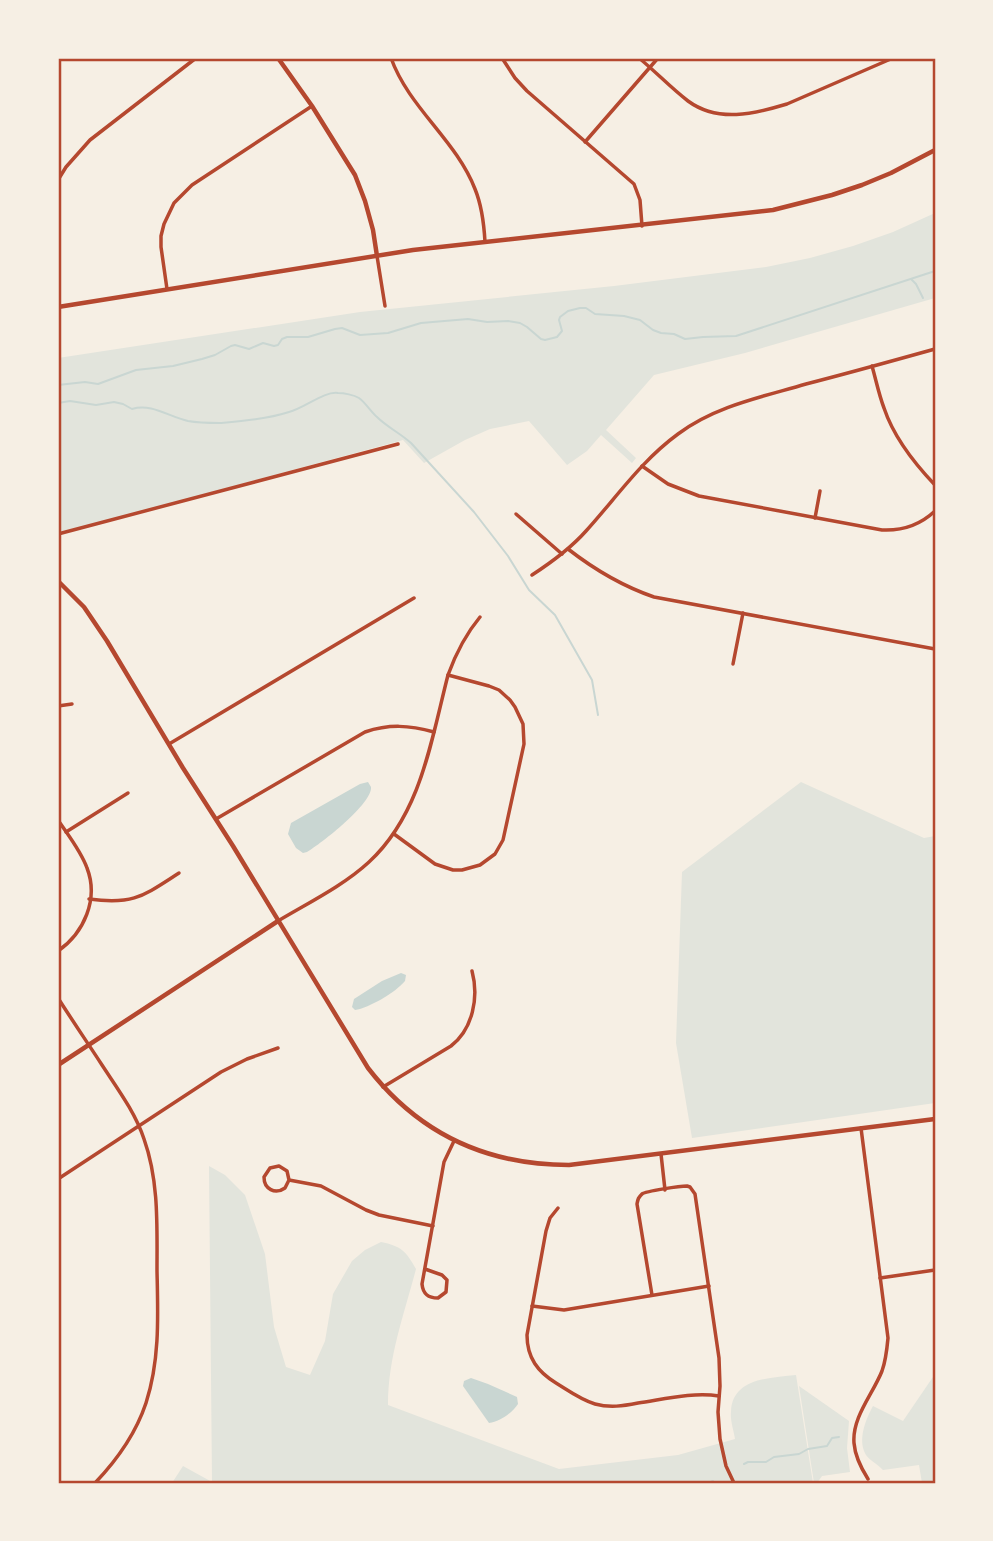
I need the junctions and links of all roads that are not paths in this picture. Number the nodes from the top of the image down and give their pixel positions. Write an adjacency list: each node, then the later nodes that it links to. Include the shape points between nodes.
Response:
1 (196, 58): 12 (street, via 90,140)
2 (278, 58): 9 (street)
3 (391, 58): 14 (street, via 405,88 467,173 480,204)
4 (502, 58): 10 (street, via 527,91)
5 (639, 58): 8 (street)
6 (658, 58): 8 (street)
7 (893, 58): 8 (street, via 787,104 734,115 711,113 688,101)
8 (650, 67): 10 (street)
9 (312, 106): 15 (street, via 355,176); 16 (street, via 192,185 174,203 164,224 161,247)
10 (586, 142): 13 (street, via 634,184)
11 (935, 150): 13 (street, via 862,185 803,203)
12 (58, 180)
13 (642, 226): 14 (street)
14 (485, 242): 15 (street)
15 (377, 256): 16 (street); 17 (street)
16 (167, 289): 18 (street)
17 (385, 306)
18 (58, 307)
19 (935, 349): 20 (street)
20 (872, 366): 22 (street, via 708,415); 23 (street, via 892,428)
21 (398, 443): 28 (street)
22 (642, 466): 27 (street, via 668,484 699,496); 29 (street)
23 (935, 485)
24 (820, 491): 27 (street)
25 (935, 511): 27 (street, via 894,531)
26 (516, 514): 30 (street)
27 (815, 517)
28 (58, 534)
29 (568, 549): 30 (street); 34 (street, via 636,591)
30 (562, 554): 31 (street)
31 (532, 575)
32 (58, 580): 42 (street, via 92,619)
33 (414, 598): 42 (street)
34 (743, 613): 36 (street); 37 (street)
35 (480, 617): 38 (street, via 462,641)
36 (935, 649)
37 (733, 664)
38 (448, 675): 41 (street); 47 (street, via 499,690 515,706 523,724 524,744 503,839 495,854 480,865 453,870 435,864)
39 (72, 704): 40 (street)
40 (58, 706)
41 (433, 732): 44 (street, via 404,725 365,732); 47 (street, via 420,785)
42 (169, 744): 44 (street)
43 (128, 793): 46 (street)
44 (216, 819): 50 (street)
45 (58, 820): 46 (street)
46 (66, 832): 49 (street, via 86,866)
47 (394, 834): 50 (street, via 347,880)
48 (179, 873): 49 (street, via 133,899)
49 (89, 900): 51 (street, via 83,924)
50 (278, 921): 54 (street); 57 (street)
51 (58, 951)
52 (472, 971): 57 (street, via 475,997 460,1039)
53 (58, 998): 54 (street)
54 (89, 1045): 56 (street); 59 (street)
55 (278, 1048): 59 (street, via 221,1072)
56 (58, 1065)
57 (383, 1087): 61 (street, via 412,1114)
58 (935, 1119): 60 (street)
59 (139, 1126): 63 (street); 76 (street, via 153,1172 157,1208 156,1360 138,1422)
60 (860, 1128): 62 (street); 70 (street)
61 (454, 1141): 62 (street, via 499,1158 535,1164 569,1165); 67 (street, via 444,1162)
62 (660, 1153): 65 (street)
63 (58, 1179)
64 (289, 1180): 64 (street, via 287,1171 279,1166 270,1168 264,1177 273,1191 281,1191); 67 (street, via 321,1186 379,1215)
65 (665, 1190): 71 (street, via 684,1186 693,1190); 72 (street, via 643,1194 637,1204)
66 (558, 1208): 73 (street, via 546,1231)
67 (433, 1226): 68 (street)
68 (425, 1269): 68 (street, via 425,1293 433,1298 443,1295 447,1280)
69 (935, 1270): 70 (street)
70 (880, 1278): 75 (street, via 887,1350 854,1433 857,1460)
71 (709, 1286): 72 (street); 74 (street)
72 (652, 1295): 73 (street, via 564,1310)
73 (532, 1306): 74 (street, via 527,1343 534,1363 582,1399 611,1407)
74 (719, 1396): 77 (street, via 720,1439)
75 (868, 1479)
76 (95, 1483)
77 (734, 1483)

